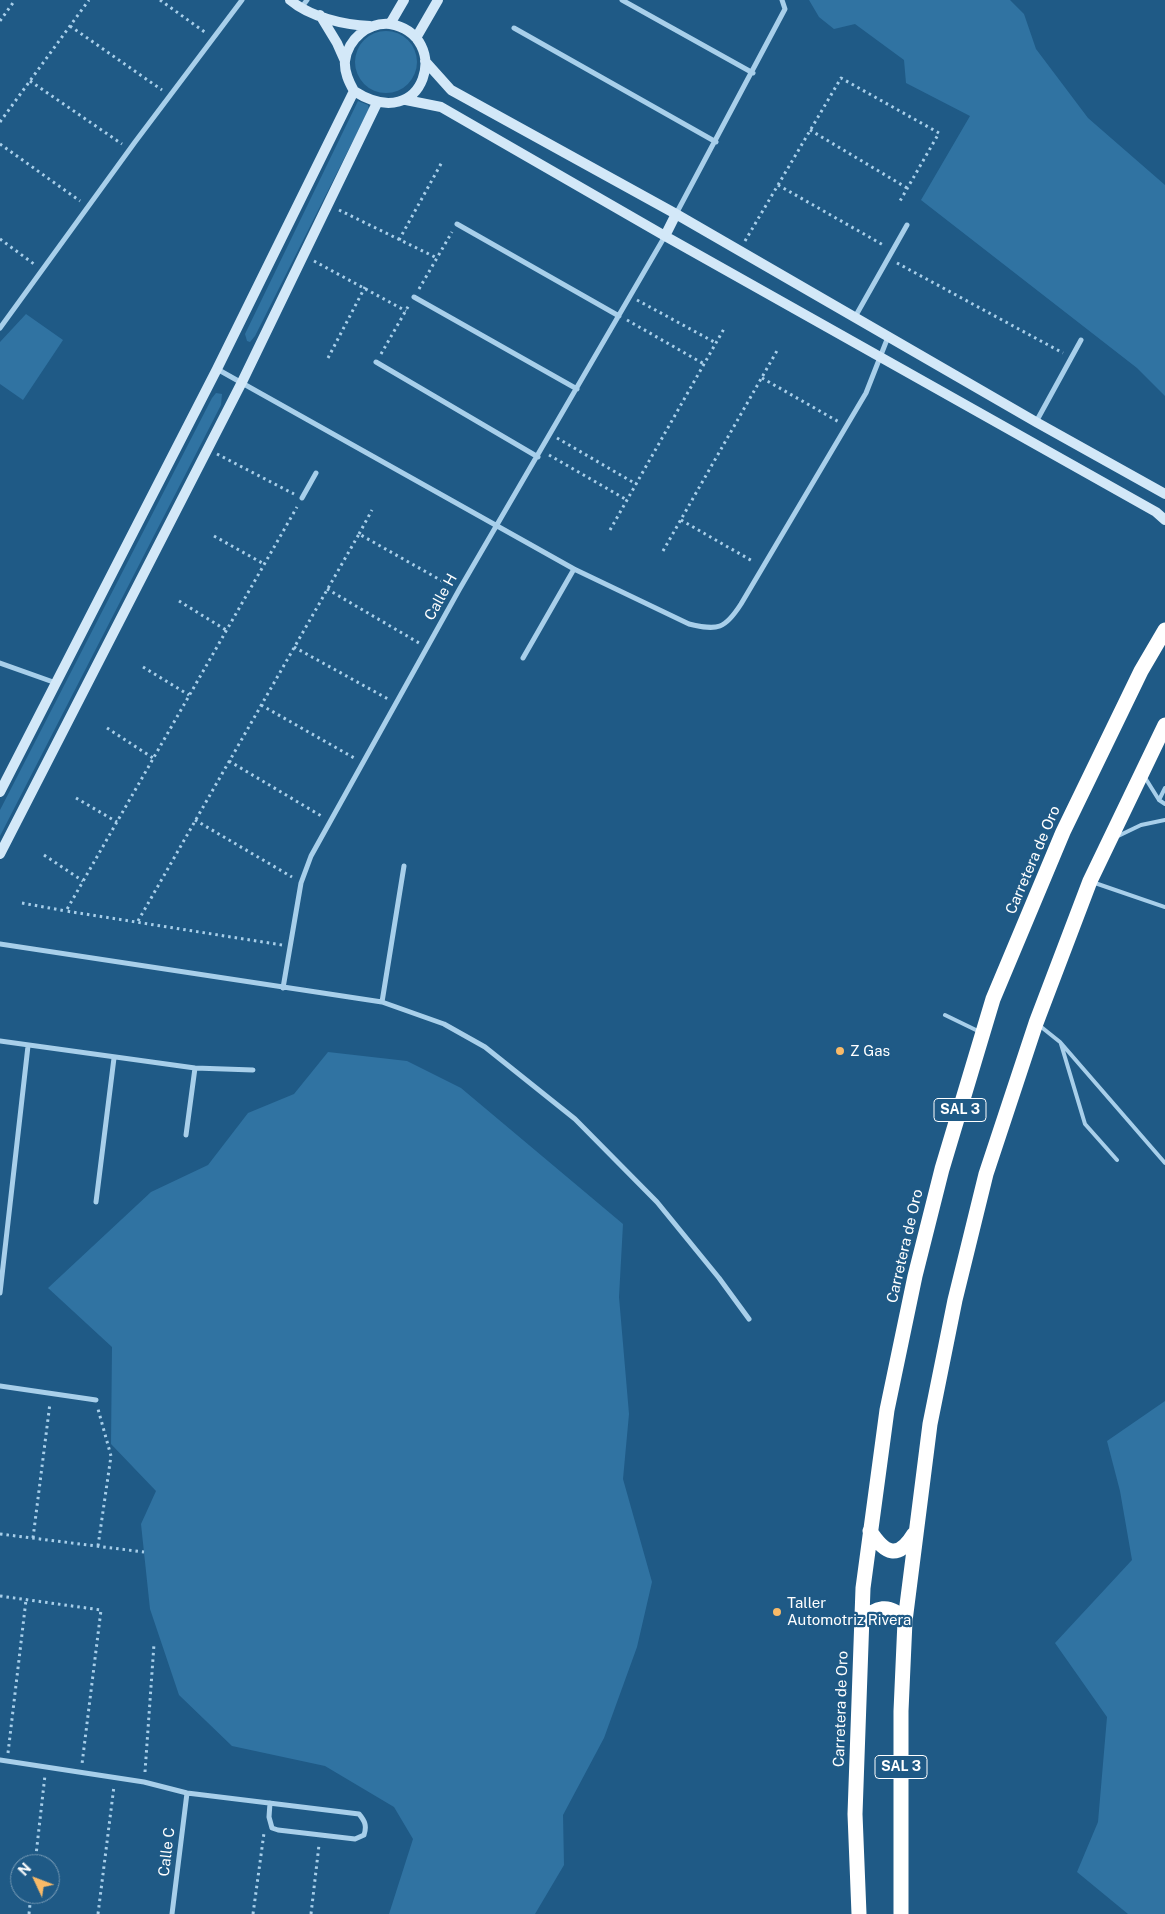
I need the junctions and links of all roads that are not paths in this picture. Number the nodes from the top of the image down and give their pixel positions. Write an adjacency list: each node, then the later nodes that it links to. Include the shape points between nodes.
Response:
1 (242, 0): 27 (street)
2 (290, 0): 7 (street)
3 (404, 0): 9 (street)
4 (438, 0): 12 (street)
5 (622, 0): 15 (street)
6 (782, 0): 15 (street, via 786,9)
7 (304, 4): 8 (street)
8 (320, 15): 10 (street, via 354,25); 13 (street)
9 (390, 24): 10 (street); 12 (street, via 408,30)
10 (374, 26): 13 (street, via 354,39)
11 (514, 28): 19 (street)
12 (416, 38): 14 (street)
13 (345, 61): 16 (street)
14 (426, 61): 17 (street, via 420,86); 20 (street, via 451,90)
15 (753, 73): 19 (street)
16 (354, 91): 18 (street); 32 (street)
17 (406, 100): 18 (street); 23 (street, via 441,106)
18 (377, 103): 33 (street)
19 (716, 142): 20 (street)
20 (676, 214): 23 (street); 26 (street)
21 (457, 224): 25 (street)
22 (907, 226): 26 (street)
23 (665, 236): 25 (street, Calle H); 30 (street)
24 (414, 297): 34 (street)
25 (620, 316): 34 (street, Calle H)
26 (855, 317): 28 (street)
27 (0, 328)
28 (888, 337): 30 (street); 35 (street)
29 (1081, 340): 35 (street)
30 (879, 356): 40 (street); 42 (street, via 866,393 731,620 720,628 689,624)
31 (376, 362): 36 (street)
32 (217, 369): 33 (street); 46 (street)
33 (242, 382): 41 (street); 55 (street)
34 (577, 389): 36 (street, Calle H)
35 (1036, 422): 38 (street)
36 (538, 457): 41 (street, Calle H)
37 (316, 473): 39 (street)
38 (1165, 494)
39 (302, 498)
40 (1165, 520)
41 (497, 524): 42 (street); 60 (street, Calle H, via 312,856 302,883)
42 (574, 569): 44 (street)
43 (1165, 630): 64 (highway, Carretera de Oro / SAL 3, via 1141,671 1063,832 993,999)
44 (523, 658)
45 (0, 663): 46 (street)
46 (56, 683): 50 (street)
47 (1165, 725): 48 (highway, SAL 3)
48 (1142, 772): 51 (lane); 54 (highway, SAL 3)
49 (1165, 788): 51 (lane)
50 (0, 792)
51 (1159, 800): 52 (lane)
52 (1165, 804)
53 (1165, 820): 54 (lane, via 1141,825)
54 (1110, 840): 57 (highway, SAL 3)
55 (0, 854)
56 (404, 866): 61 (street)
57 (1090, 881): 58 (lane); 63 (highway, SAL 3)
58 (1165, 907)
59 (0, 944): 60 (street)
60 (283, 988): 61 (street)
61 (382, 1002): 76 (street, via 464,1034 575,1119 657,1202)
62 (945, 1015): 64 (lane)
63 (1036, 1023): 66 (lane); 80 (highway, SAL 3, via 986,1174 955,1300 930,1424)
64 (984, 1035): 79 (highway, Carretera de Oro / SAL 3, via 942,1169 915,1276 887,1410)
65 (0, 1041): 67 (street)
66 (1060, 1042): 72 (lane, via 1086,1124); 73 (lane)
67 (28, 1046): 68 (street); 75 (street)
68 (114, 1058): 69 (street); 74 (street)
69 (195, 1068): 70 (street); 71 (street)
70 (253, 1070)
71 (186, 1135)
72 (1117, 1160)
73 (1165, 1163)
74 (96, 1202)
75 (0, 1293)
76 (749, 1319)
77 (0, 1386): 78 (street)
78 (96, 1400)
79 (870, 1531): 80 (highway, via 880,1546 891,1551 907,1545); 82 (highway, Carretera de Oro / SAL 3)
80 (914, 1534): 81 (highway, SAL 3)
81 (905, 1621): 82 (highway, via 892,1610 883,1608 870,1613); 88 (highway, SAL 3)
82 (861, 1622): 87 (highway, Carretera de Oro / SAL 3, via 855,1814)
83 (0, 1760): 84 (street, via 144,1782)
84 (187, 1794): 85 (street); 86 (street, Calle C)
85 (270, 1803): 85 (street, via 360,1814 366,1829 364,1835 355,1839 278,1830 272,1828)
86 (172, 1914)
87 (859, 1914)
88 (901, 1914)

